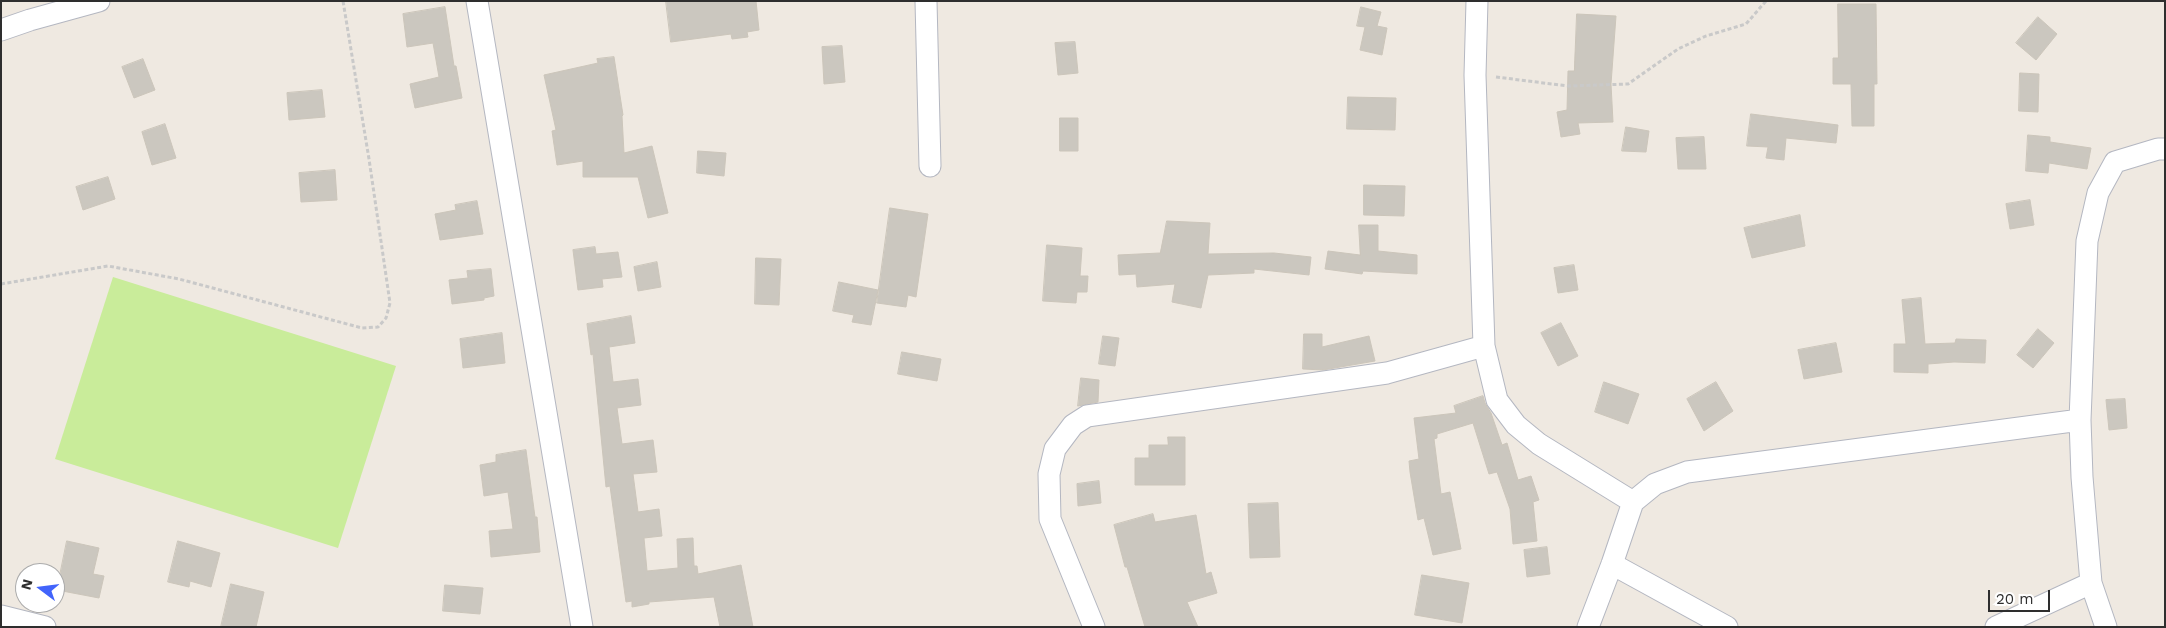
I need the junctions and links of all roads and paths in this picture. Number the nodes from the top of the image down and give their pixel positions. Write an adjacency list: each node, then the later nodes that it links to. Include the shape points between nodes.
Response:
1 (99, 1): 7 (street)
2 (343, 1): 11 (path, via 390,302 386,318 378,327 362,328 179,279 108,266)
3 (477, 1): 19 (street)
4 (926, 1): 10 (street)
5 (1477, 1): 8 (street)
6 (1766, 1): 8 (path, via 1746,24 1706,36 1678,49 1628,84 1568,86)
7 (1, 30)
8 (1475, 75): 12 (street)
9 (2165, 149): 13 (street, via 2115,162 2098,193 2087,241)
10 (930, 166)
11 (1, 284)
12 (1484, 346): 14 (street, via 1497,400 1516,425 1539,444); 20 (street, via 1387,373 1087,416 1073,425 1055,449 1049,474 1050,519)
13 (2080, 420): 14 (street, via 1687,472 1655,484); 16 (street)
14 (1633, 502): 15 (street)
15 (1612, 564): 21 (street); 22 (street)
16 (2091, 583): 23 (street); 24 (street)
17 (1, 616): 18 (street)
18 (45, 627)
19 (582, 627)
20 (1094, 627)
21 (1588, 627)
22 (1727, 627)
23 (1996, 627)
24 (2106, 627)

